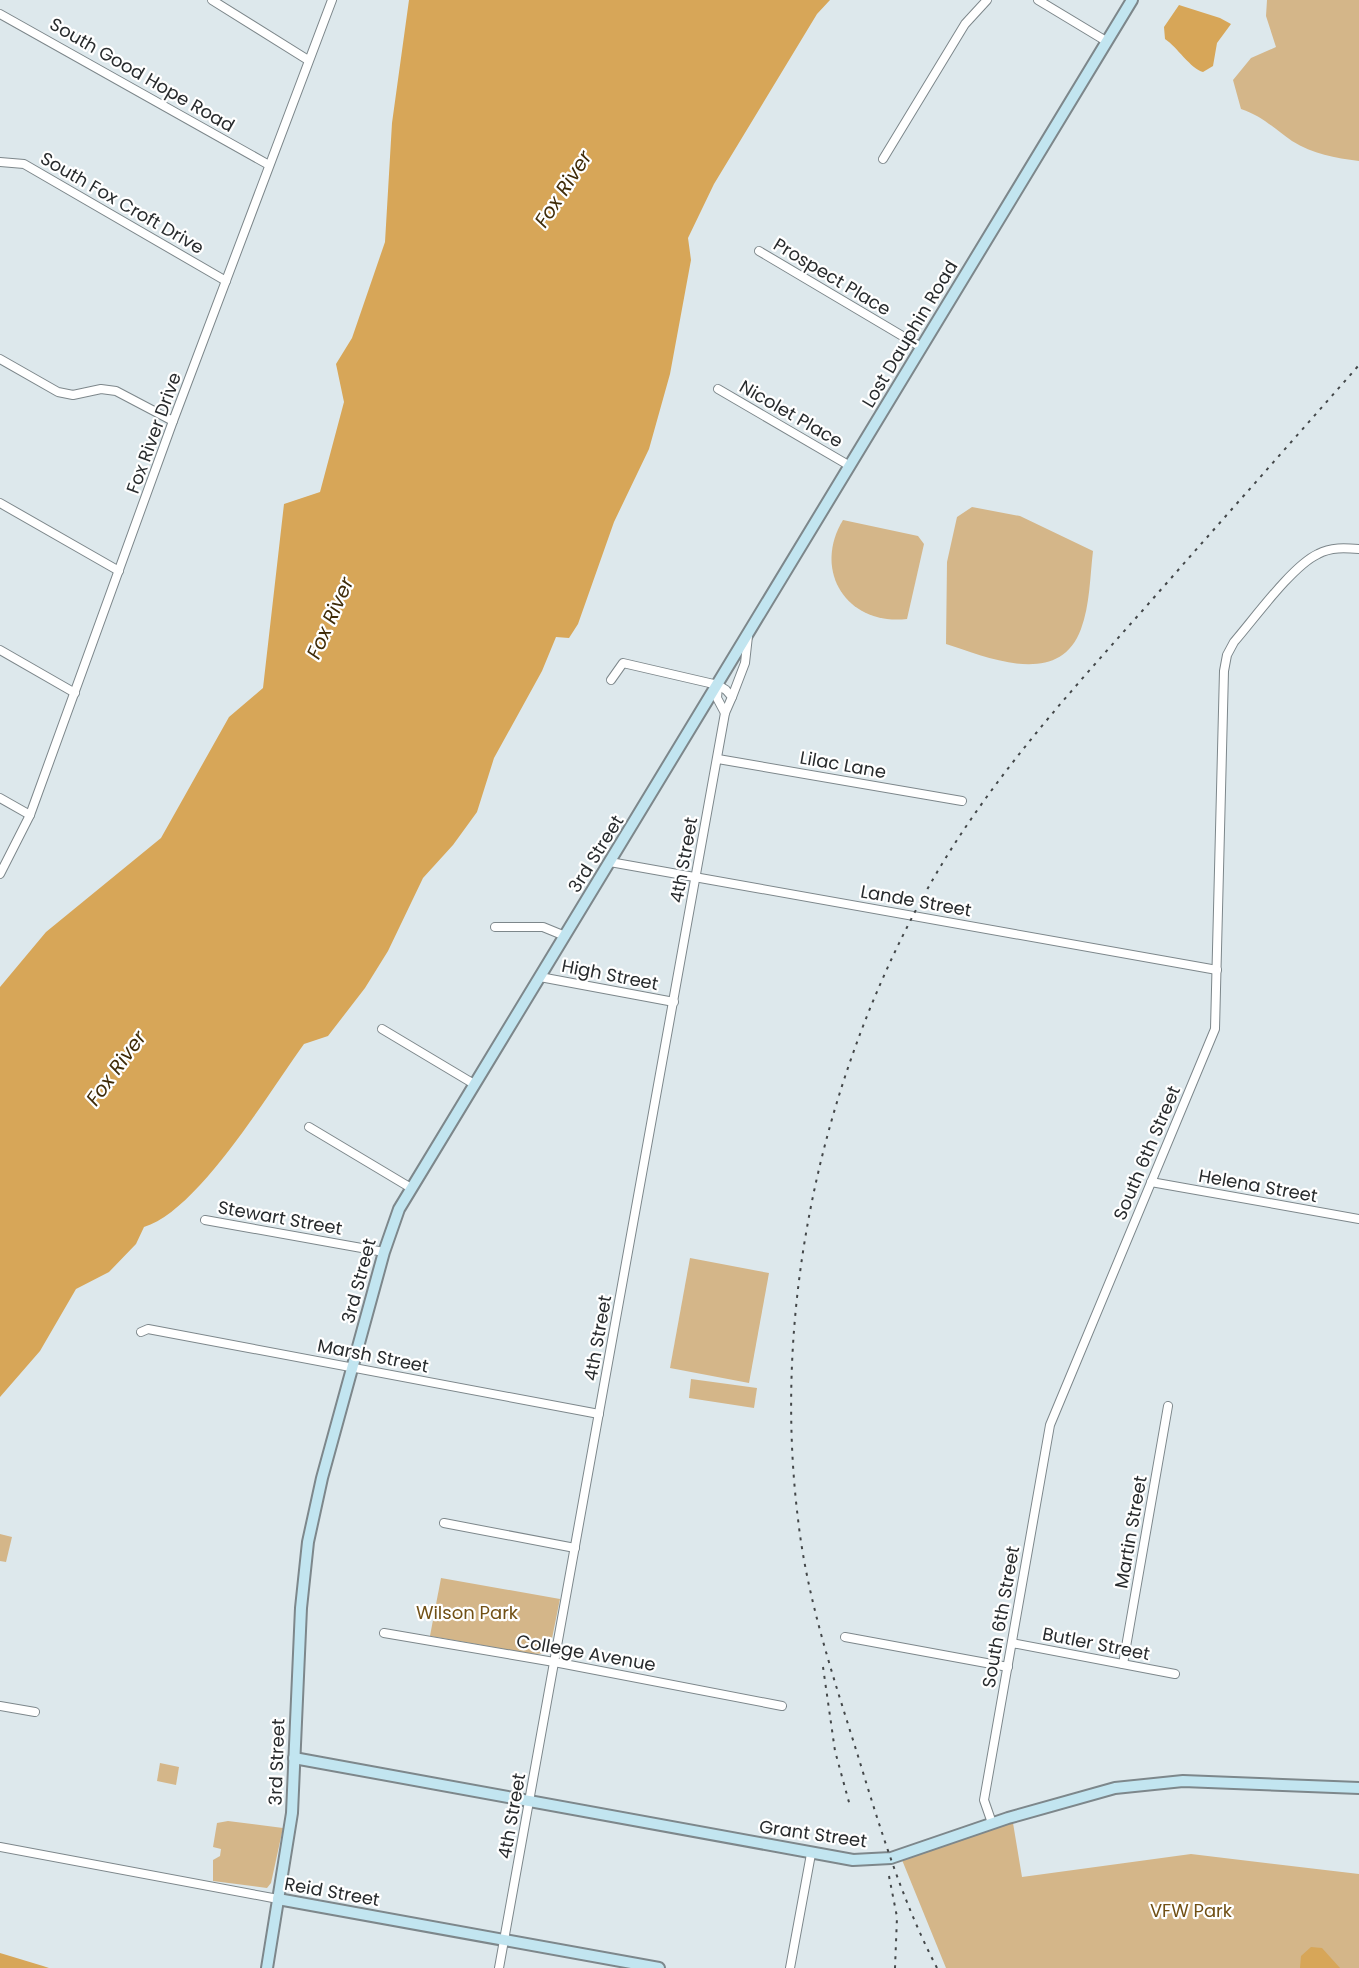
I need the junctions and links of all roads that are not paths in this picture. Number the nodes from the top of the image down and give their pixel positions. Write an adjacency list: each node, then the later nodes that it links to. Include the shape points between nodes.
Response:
1 (212, 0): 8 (street)
2 (332, 0): 8 (street, Fox River Drive)
3 (987, 0): 9 (street, via 965,24)
4 (1038, 0): 7 (street)
5 (1131, 0): 7 (main road, Lost Dauphin Road)
6 (0, 14): 11 (street, South Good Hope Road)
7 (1106, 41): 14 (main road, Lost Dauphin Road)
8 (308, 60): 11 (street, Fox River Drive)
9 (883, 159)
10 (0, 162): 13 (street, South Fox Croft Drive, via 24,164)
11 (269, 165): 13 (street, Fox River Drive)
12 (759, 251): 14 (street, Prospect Place)
13 (226, 281): 17 (street, Fox River Drive)
14 (921, 347): 18 (main road, Lost Dauphin Road)
15 (0, 359): 17 (street, via 58,392 73,395 101,389 116,391)
16 (718, 389): 18 (street, Nicolet Place)
17 (173, 421): 21 (street, Fox River Drive)
18 (850, 466): 22 (main road, Lost Dauphin Road)
19 (0, 503): 21 (street)
20 (1359, 549): 38 (street, South 6th Street, via 1318,553 1302,564 1227,655)
21 (119, 571): 26 (street, Fox River Drive)
22 (748, 634): 25 (main road, Lost Dauphin Road); 27 (street, 4th Street, via 745,663)
23 (0, 650): 26 (street)
24 (611, 680): 25 (street, via 623,663)
25 (718, 685): 27 (street); 28 (street, 4th Street, via 717,698); 33 (main road, 3rd Street)
26 (75, 693): 32 (street, Fox River Drive)
27 (732, 697): 28 (street, 4th Street)
28 (725, 713): 29 (street, 4th Street)
29 (718, 759): 31 (street, Lilac Lane); 35 (street, 4th Street)
30 (0, 798): 32 (street)
31 (962, 801)
32 (30, 815): 34 (street, Fox River Drive)
33 (610, 862): 35 (street, Lande Street); 37 (main road, 3rd Street)
34 (0, 874)
35 (696, 877): 38 (street, Lande Street); 40 (street, 4th Street)
36 (495, 927): 37 (street, via 543,927)
37 (565, 936): 39 (main road, 3rd Street)
38 (1217, 970): 44 (street, South 6th Street, via 1215,1029)
39 (540, 977): 40 (street, High Street); 42 (main road, 3rd Street)
40 (674, 1002): 52 (street, 4th Street)
41 (382, 1029): 42 (street)
42 (474, 1084): 45 (main road, 3rd Street)
43 (309, 1127): 45 (street)
44 (1151, 1182): 46 (street, Helena Street); 57 (street, South 6th Street, via 1050,1425)
45 (411, 1188): 48 (main road, 3rd Street, via 395,1216)
46 (1359, 1219)
47 (205, 1220): 48 (street, Stewart Street)
48 (384, 1252): 50 (main road, 3rd Street)
49 (141, 1332): 50 (street, Marsh Street, via 148,1329)
50 (353, 1367): 52 (street, Marsh Street); 65 (main road, 3rd Street, via 308,1542)
51 (1168, 1406): 59 (street, Martin Street)
52 (599, 1414): 54 (street, 4th Street)
53 (444, 1523): 54 (street)
54 (575, 1548): 58 (street, 4th Street)
55 (384, 1633): 58 (street, College Avenue)
56 (845, 1637): 60 (street)
57 (1012, 1643): 59 (street, Butler Street); 60 (street, South 6th Street)
58 (554, 1662): 63 (street, College Avenue); 67 (street, 4th Street)
59 (1123, 1664): 61 (street, Butler Street)
60 (1008, 1667): 68 (street, South 6th Street, via 984,1800)
61 (1175, 1674)
62 (0, 1706): 64 (street)
63 (782, 1706)
64 (35, 1712)
65 (294, 1758): 67 (main road, Grant Street); 71 (main road, 3rd Street, via 292,1813)
66 (1359, 1788): 68 (main road, Grant Street, via 1183,1781 1145,1784 1085,1794)
67 (530, 1801): 70 (main road, Grant Street); 72 (street, 4th Street)
68 (992, 1823): 70 (main road, Grant Street, via 891,1858 853,1860)
69 (0, 1847): 71 (street, Reid Street)
70 (811, 1854): 76 (street)
71 (278, 1899): 72 (main road, Reid Street); 73 (main road, 3rd Street)
72 (505, 1940): 74 (street, 4th Street); 75 (main road, Reid Street)
73 (267, 1968)
74 (500, 1968)
75 (659, 1968)
76 (790, 1968)

